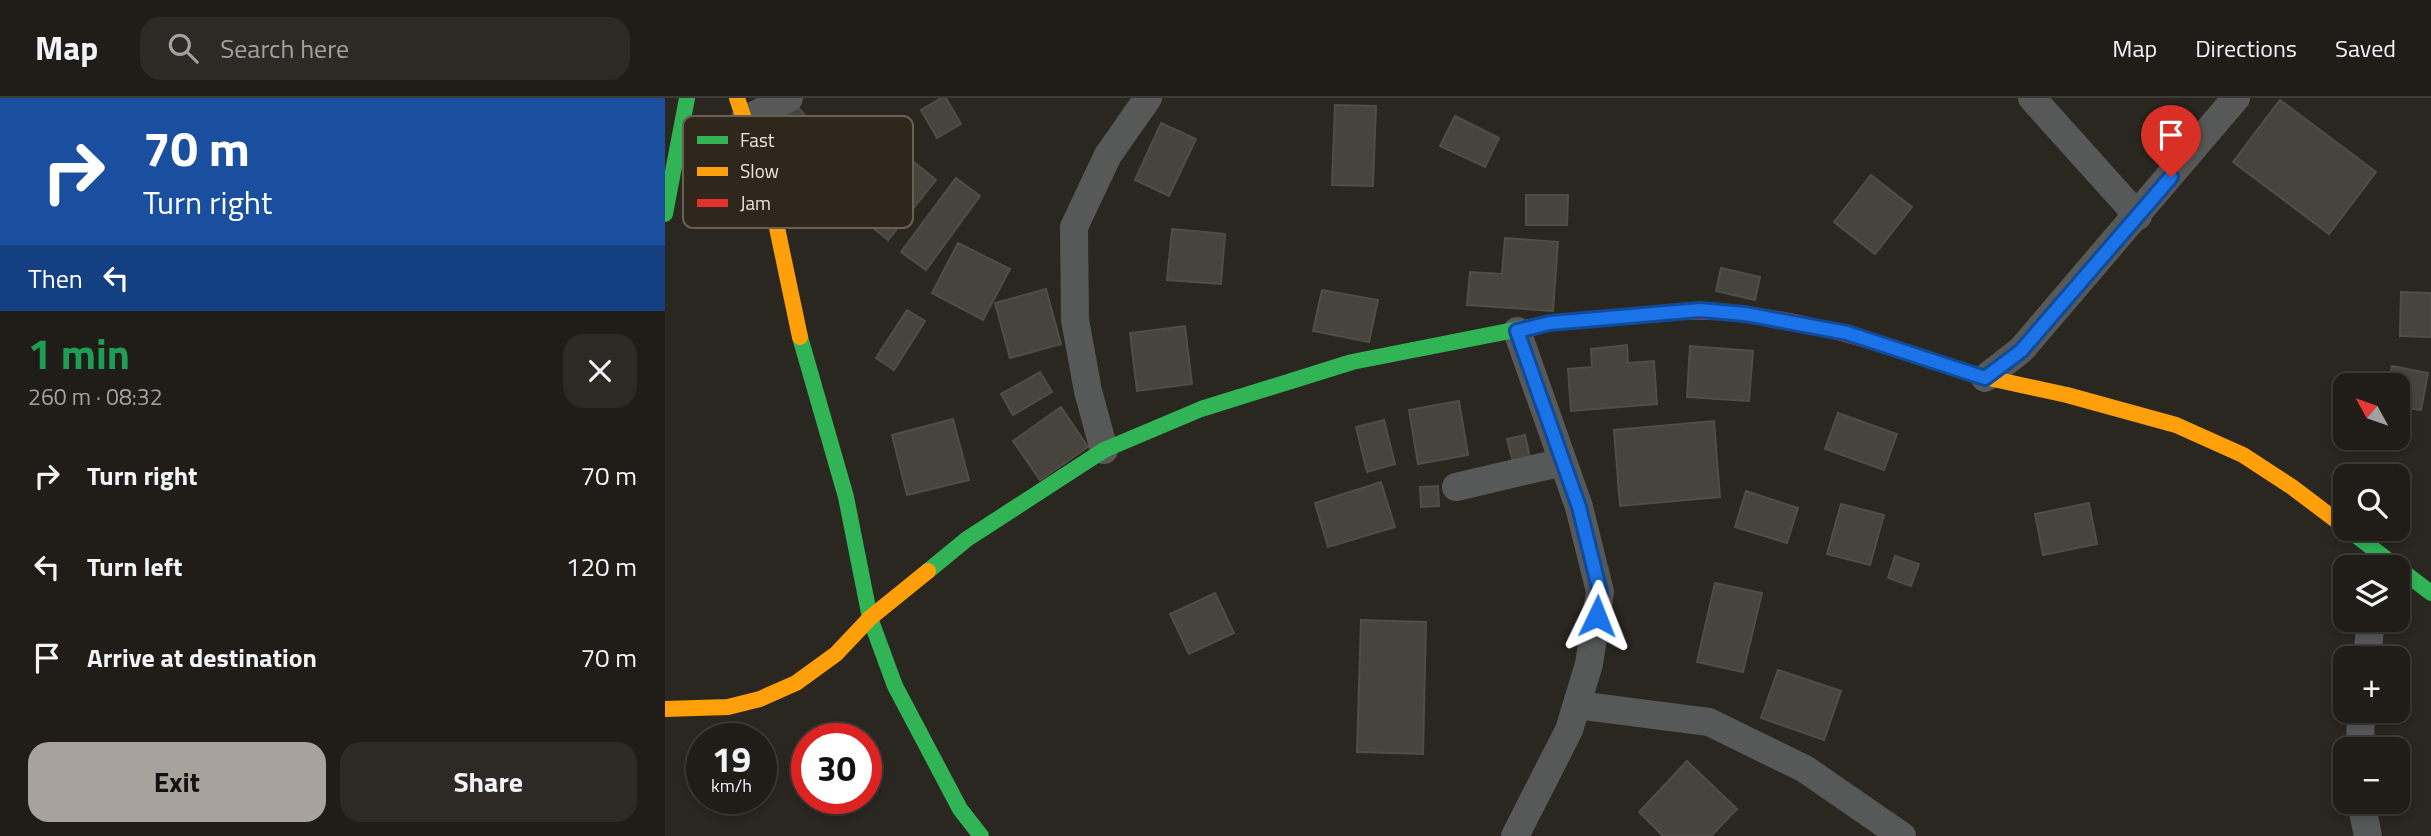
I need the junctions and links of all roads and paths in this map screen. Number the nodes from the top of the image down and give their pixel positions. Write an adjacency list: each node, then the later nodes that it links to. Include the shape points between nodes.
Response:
1 (687, 98): 7 (street)
2 (789, 98): 6 (street)
3 (1148, 98): 16 (street, via 1108,155 1074,227 1075,320)
4 (2032, 98): 10 (street)
5 (2237, 98): 10 (street)
6 (741, 109)
7 (684, 116)
8 (683, 122): 9 (street)
9 (665, 214)
10 (2138, 216): 13 (street)
11 (777, 228): 24 (street, via 803,353 846,497)
12 (1517, 331): 14 (street, via 1550,323 1700,310 1745,314 1847,333); 16 (street, via 1352,362 1201,409); 17 (street)
13 (2021, 351): 14 (street); 15 (street)
14 (1985, 378): 15 (street)
15 (2020, 386): 19 (street, via 2176,425 2243,455)
16 (1104, 450): 24 (street, via 967,539)
17 (1563, 462): 18 (street); 25 (street, via 1600,592 1589,664)
18 (1456, 487)
19 (2333, 518)
20 (2361, 541): 21 (street)
21 (2378, 555)
22 (2410, 579): 23 (street)
23 (2431, 593)
24 (870, 618): 26 (street, via 836,654 796,683 760,699 728,707); 28 (street, via 895,686 960,809)
25 (1577, 705): 29 (street); 30 (street, via 1709,722 1805,769)
26 (665, 709)
27 (2363, 814): 31 (street)
28 (981, 836)
29 (1515, 836)
30 (1902, 836)
31 (2368, 836)

